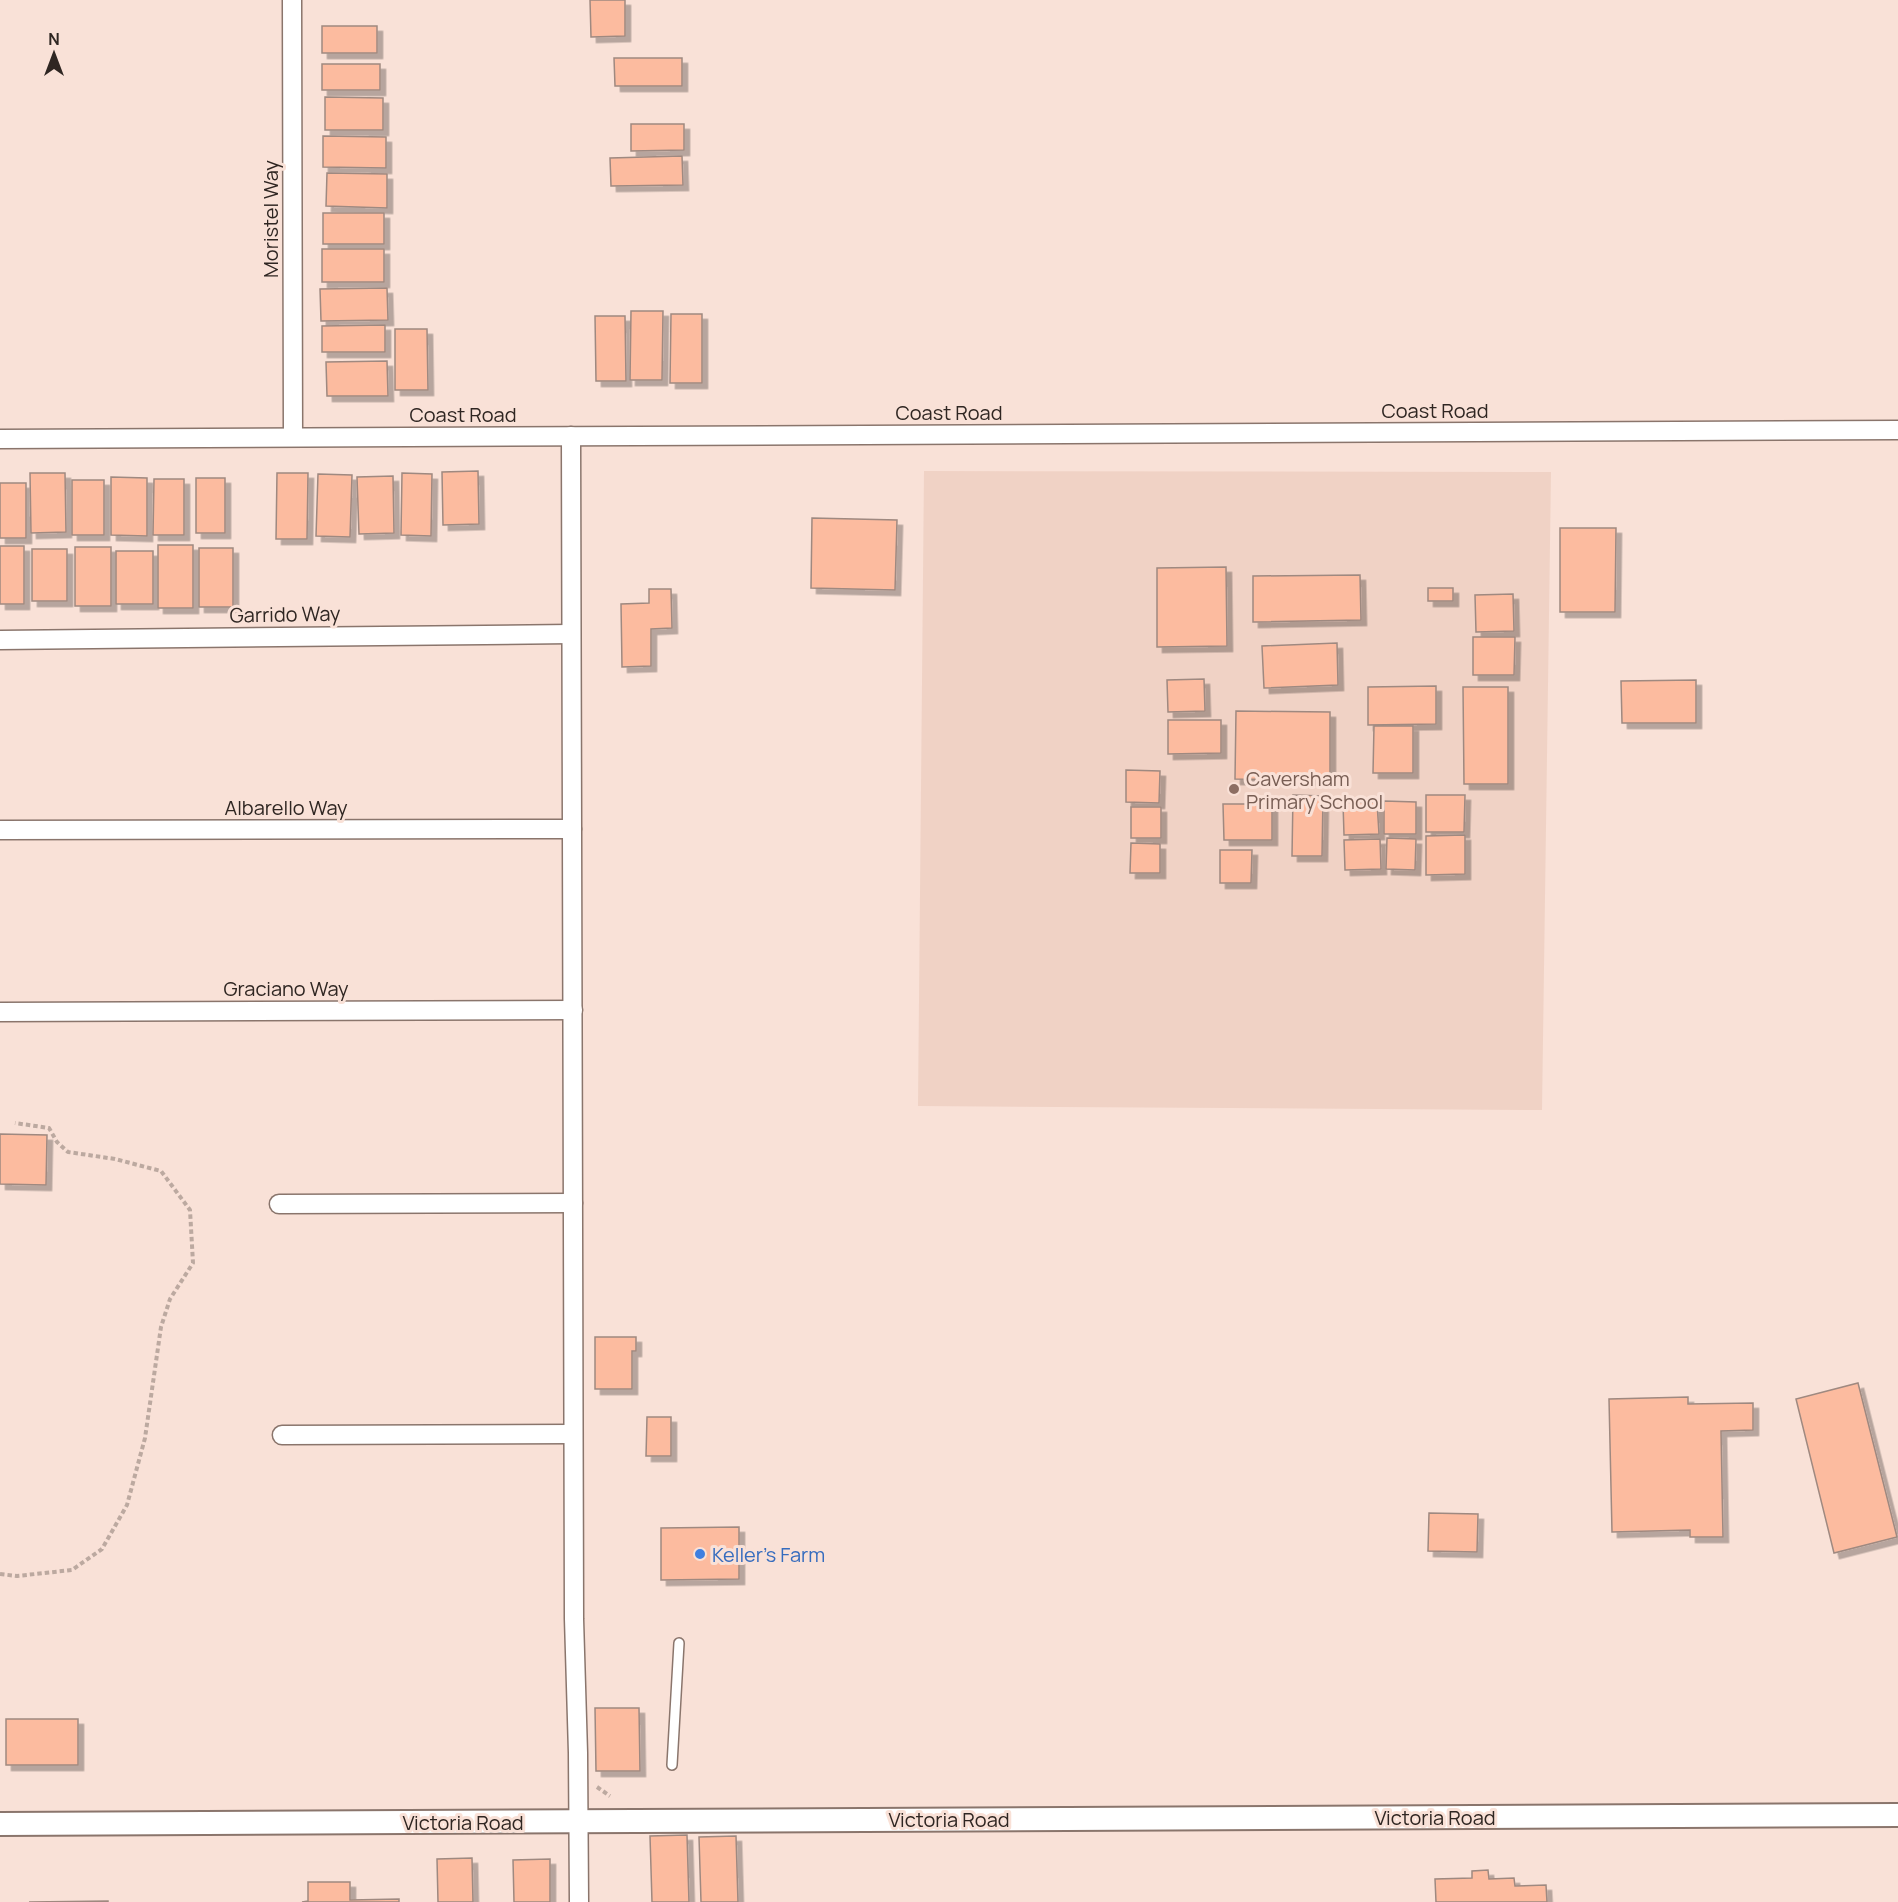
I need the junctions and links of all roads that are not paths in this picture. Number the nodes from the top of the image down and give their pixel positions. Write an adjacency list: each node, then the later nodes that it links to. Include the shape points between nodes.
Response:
1 (292, 0): 4 (street, Moristel Way)
2 (1898, 430): 3 (street, Coast Road)
3 (571, 436): 4 (street, Coast Road); 6 (street)
4 (294, 437): 5 (street, Coast Road)
5 (0, 439)
6 (571, 634): 7 (street, Garrido Way); 8 (street)
7 (0, 640)
8 (572, 829): 9 (street, Albarello Way); 10 (street)
9 (0, 830)
10 (573, 1010): 11 (street, Graciano Way); 12 (street)
11 (0, 1012)
12 (573, 1203): 13 (street); 14 (street)
13 (279, 1204)
14 (573, 1434): 15 (street); 19 (street)
15 (282, 1435)
16 (679, 1643): 17 (lane)
17 (672, 1765)
18 (1898, 1815): 19 (street, Victoria Road)
19 (579, 1821): 20 (street, Victoria Road); 21 (street)
20 (0, 1824)
21 (579, 1902)

